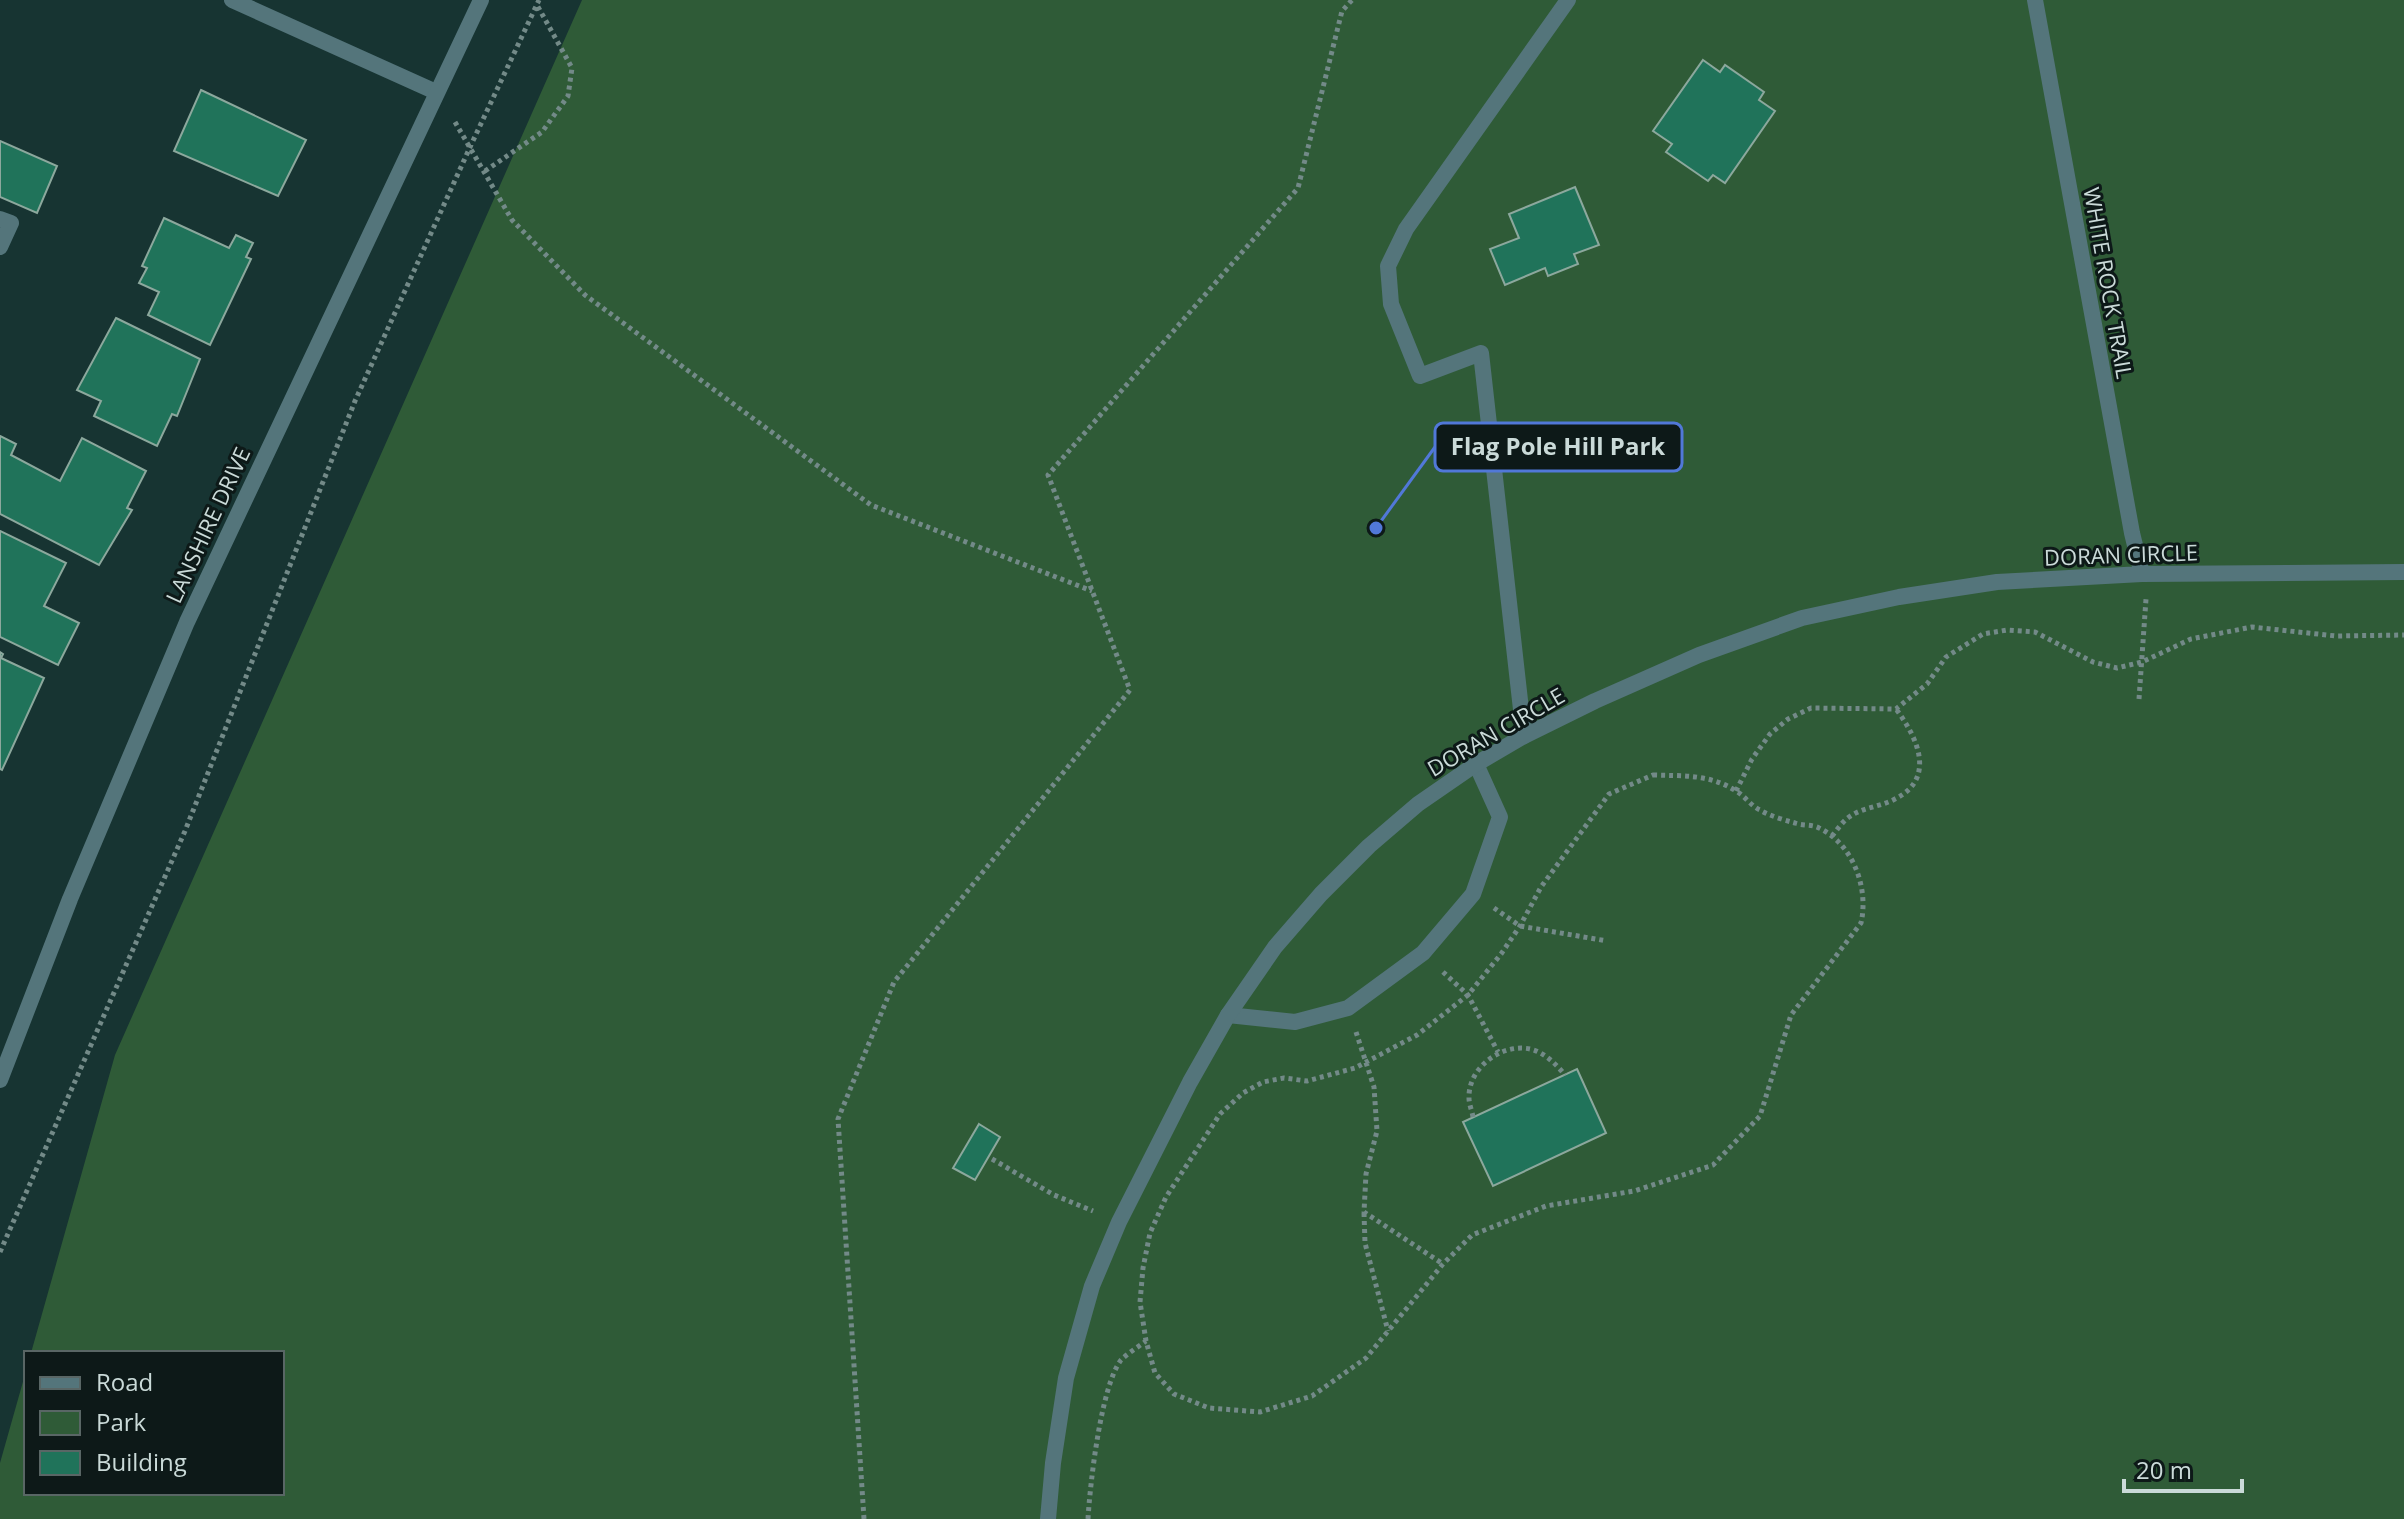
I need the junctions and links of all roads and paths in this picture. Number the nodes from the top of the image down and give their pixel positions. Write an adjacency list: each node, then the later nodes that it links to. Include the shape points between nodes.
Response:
1 (232, 0): 7 (street)
2 (481, 0): 7 (street, LANSHIRE DRIVE)
3 (1352, 0): 14 (path, via 1342,11 1298,188 1048,475)
4 (1568, 0): 19 (street, via 1406,229 1388,266 1391,304 1420,376 1481,353)
5 (2035, 0): 13 (street, WHITE ROCK TRAIL)
6 (538, 2): 8 (path); 9 (path, via 572,68 568,96 542,132)
7 (436, 92): 8 (path); 30 (street, LANSHIRE DRIVE, via 187,622)
8 (471, 145): 9 (path); 36 (path, via 355,401 185,831)
9 (485, 171): 14 (path, via 512,220 585,295 871,505)
10 (0, 219): 11 (street, via 11,223)
11 (0, 247)
12 (2404, 572): 13 (street, DORAN CIRCLE)
13 (2142, 574): 16 (path); 19 (street, DORAN CIRCLE, via 1997,582 1802,618 1699,655)
14 (1093, 591): 40 (path, via 1130,690 894,982 838,1119)
15 (2404, 635): 16 (path, via 2336,636 2252,627 2191,639)
16 (2142, 662): 17 (path); 18 (path, via 2117,668 2093,662 2035,632 1983,634 1946,657 1927,684)
17 (2139, 699)
18 (1896, 709): 21 (path, via 1811,708 1788,719 1770,734); 22 (path, via 1919,749 1911,789 1847,818)
19 (1524, 736): 20 (street, DORAN CIRCLE)
20 (1476, 764): 26 (street, DORAN CIRCLE, via 1418,804 1321,894 1275,947); 26 (street, via 1500,817 1473,894 1423,953 1348,1008 1295,1022)
21 (1736, 791): 22 (path, via 1759,810 1817,826); 23 (path, via 1704,776 1653,775 1609,794 1541,887)
22 (1832, 836): 37 (path, via 1849,854 1858,875 1861,923 1791,1015 1760,1116 1713,1165 1634,1191 1546,1206 1472,1235)
23 (1520, 926): 24 (path); 25 (path)
24 (1607, 941)
25 (1468, 995): 27 (path); 28 (path, via 1417,1035)
26 (1228, 1015): 34 (street, DORAN CIRCLE)
27 (1498, 1052): 29 (path, via 1531,1049); 31 (path, via 1474,1077 1469,1097)
28 (1367, 1062): 33 (path, via 1377,1131 1366,1174); 35 (path, via 1307,1081 1263,1082 1243,1093 1199,1144)
29 (1565, 1075)
30 (0, 1080)
31 (1473, 1117)
32 (992, 1159): 34 (path, via 1054,1195)
33 (1364, 1212): 37 (path); 38 (path, via 1365,1243)
34 (1119, 1222): 35 (path); 41 (street, DORAN CIRCLE, via 1092,1286 1066,1378)
35 (1150, 1233): 39 (path, via 1140,1302)
36 (0, 1252)
37 (1443, 1264): 38 (path)
38 (1388, 1331): 39 (path, via 1366,1358 1312,1396 1260,1412 1209,1408 1174,1394 1155,1373)
39 (1146, 1341): 42 (path, via 1122,1360 1110,1382)
40 (864, 1519)
41 (1048, 1519)
42 (1088, 1519)

